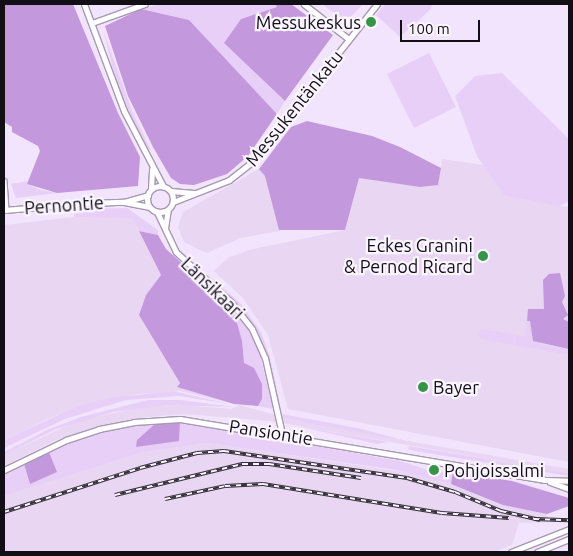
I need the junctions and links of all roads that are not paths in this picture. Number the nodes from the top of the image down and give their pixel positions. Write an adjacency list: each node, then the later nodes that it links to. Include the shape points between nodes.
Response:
1 (84, 4): 5 (street)
2 (145, 4): 5 (street)
3 (304, 4): 6 (street)
4 (377, 4): 6 (street, Messukentänkatu)
5 (92, 23): 7 (street, via 124,111)
6 (349, 39): 12 (street, Messukentänkatu, via 249,166 229,180)
7 (152, 169): 9 (street); 11 (street)
8 (4, 181): 16 (street)
9 (163, 186): 10 (street); 11 (street)
10 (170, 191): 12 (street, Messukentänkatu); 14 (street)
11 (150, 192): 13 (street, Pernontie); 15 (street)
12 (195, 193): 14 (street, Messukentänkatu)
13 (124, 202): 15 (street, Pernontie); 16 (street, Pernontie, via 70,203)
14 (173, 202): 17 (street)
15 (149, 206): 18 (street)
16 (5, 210)
17 (168, 210): 18 (street); 19 (street)
18 (157, 212): 19 (street, Länsikaari)
19 (165, 228): 20 (street, Länsikaari, via 180,257 231,302 252,329 265,358)
20 (282, 434): 21 (street, Pansiontie, via 180,419 134,422 66,440); 22 (street, Pansiontie)
21 (4, 470)
22 (545, 480): 23 (street, Pansiontie); 24 (street, Pansiontie)
23 (569, 481)
24 (569, 490)
25 (569, 529): 27 (street)
26 (569, 539): 28 (street)
27 (511, 552)
28 (537, 552)

